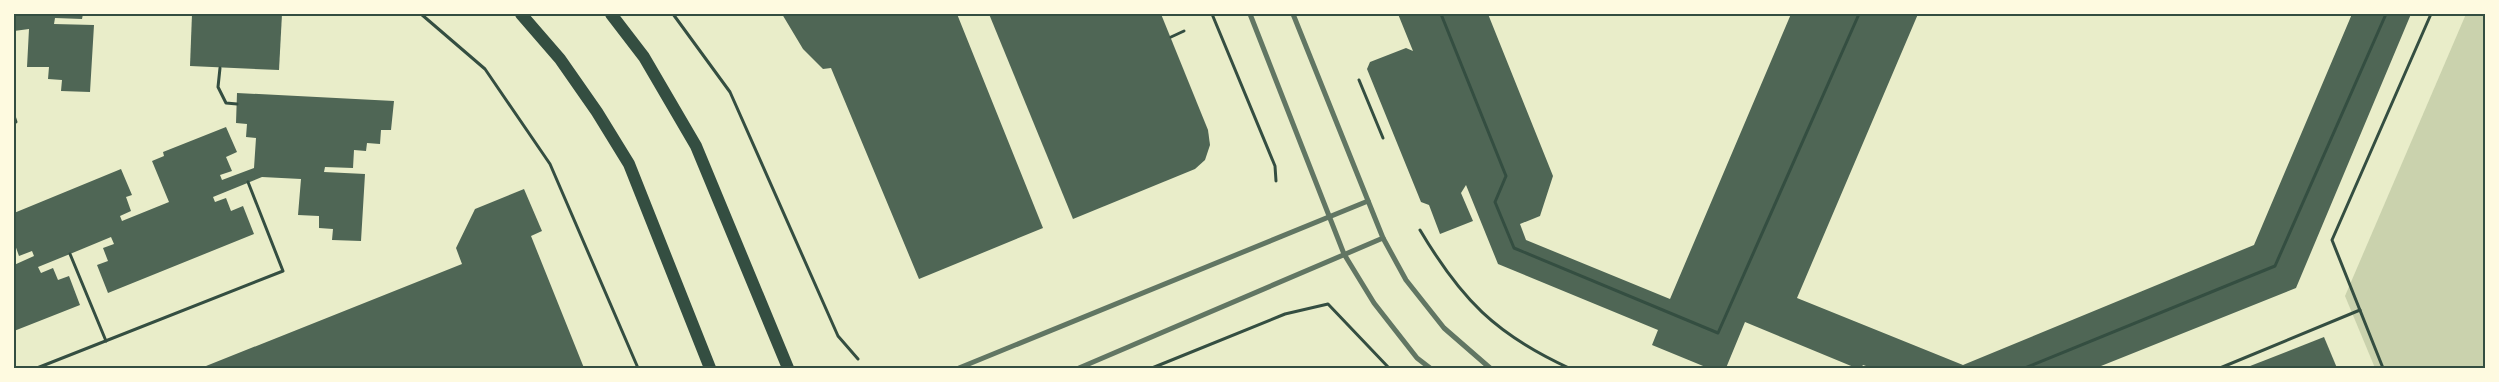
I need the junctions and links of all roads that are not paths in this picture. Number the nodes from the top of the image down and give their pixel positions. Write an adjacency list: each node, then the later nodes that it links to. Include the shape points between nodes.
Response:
1 (520, 14): 9 (main road, via 560,59 629,164)
2 (611, 14): 10 (main road, via 644,57 696,146)
3 (1250, 14): 6 (street)
4 (1293, 14): 5 (street)
5 (1368, 201): 6 (street); 7 (street)
6 (1330, 217): 8 (street); 11 (street)
7 (1383, 238): 8 (street); 14 (street, via 1406,280 1444,328)
8 (1344, 254): 12 (street); 13 (street, via 1374,303 1417,358)
9 (710, 368)
10 (788, 368)
11 (959, 368)
12 (1079, 368)
13 (1430, 368)
14 (1490, 368)

